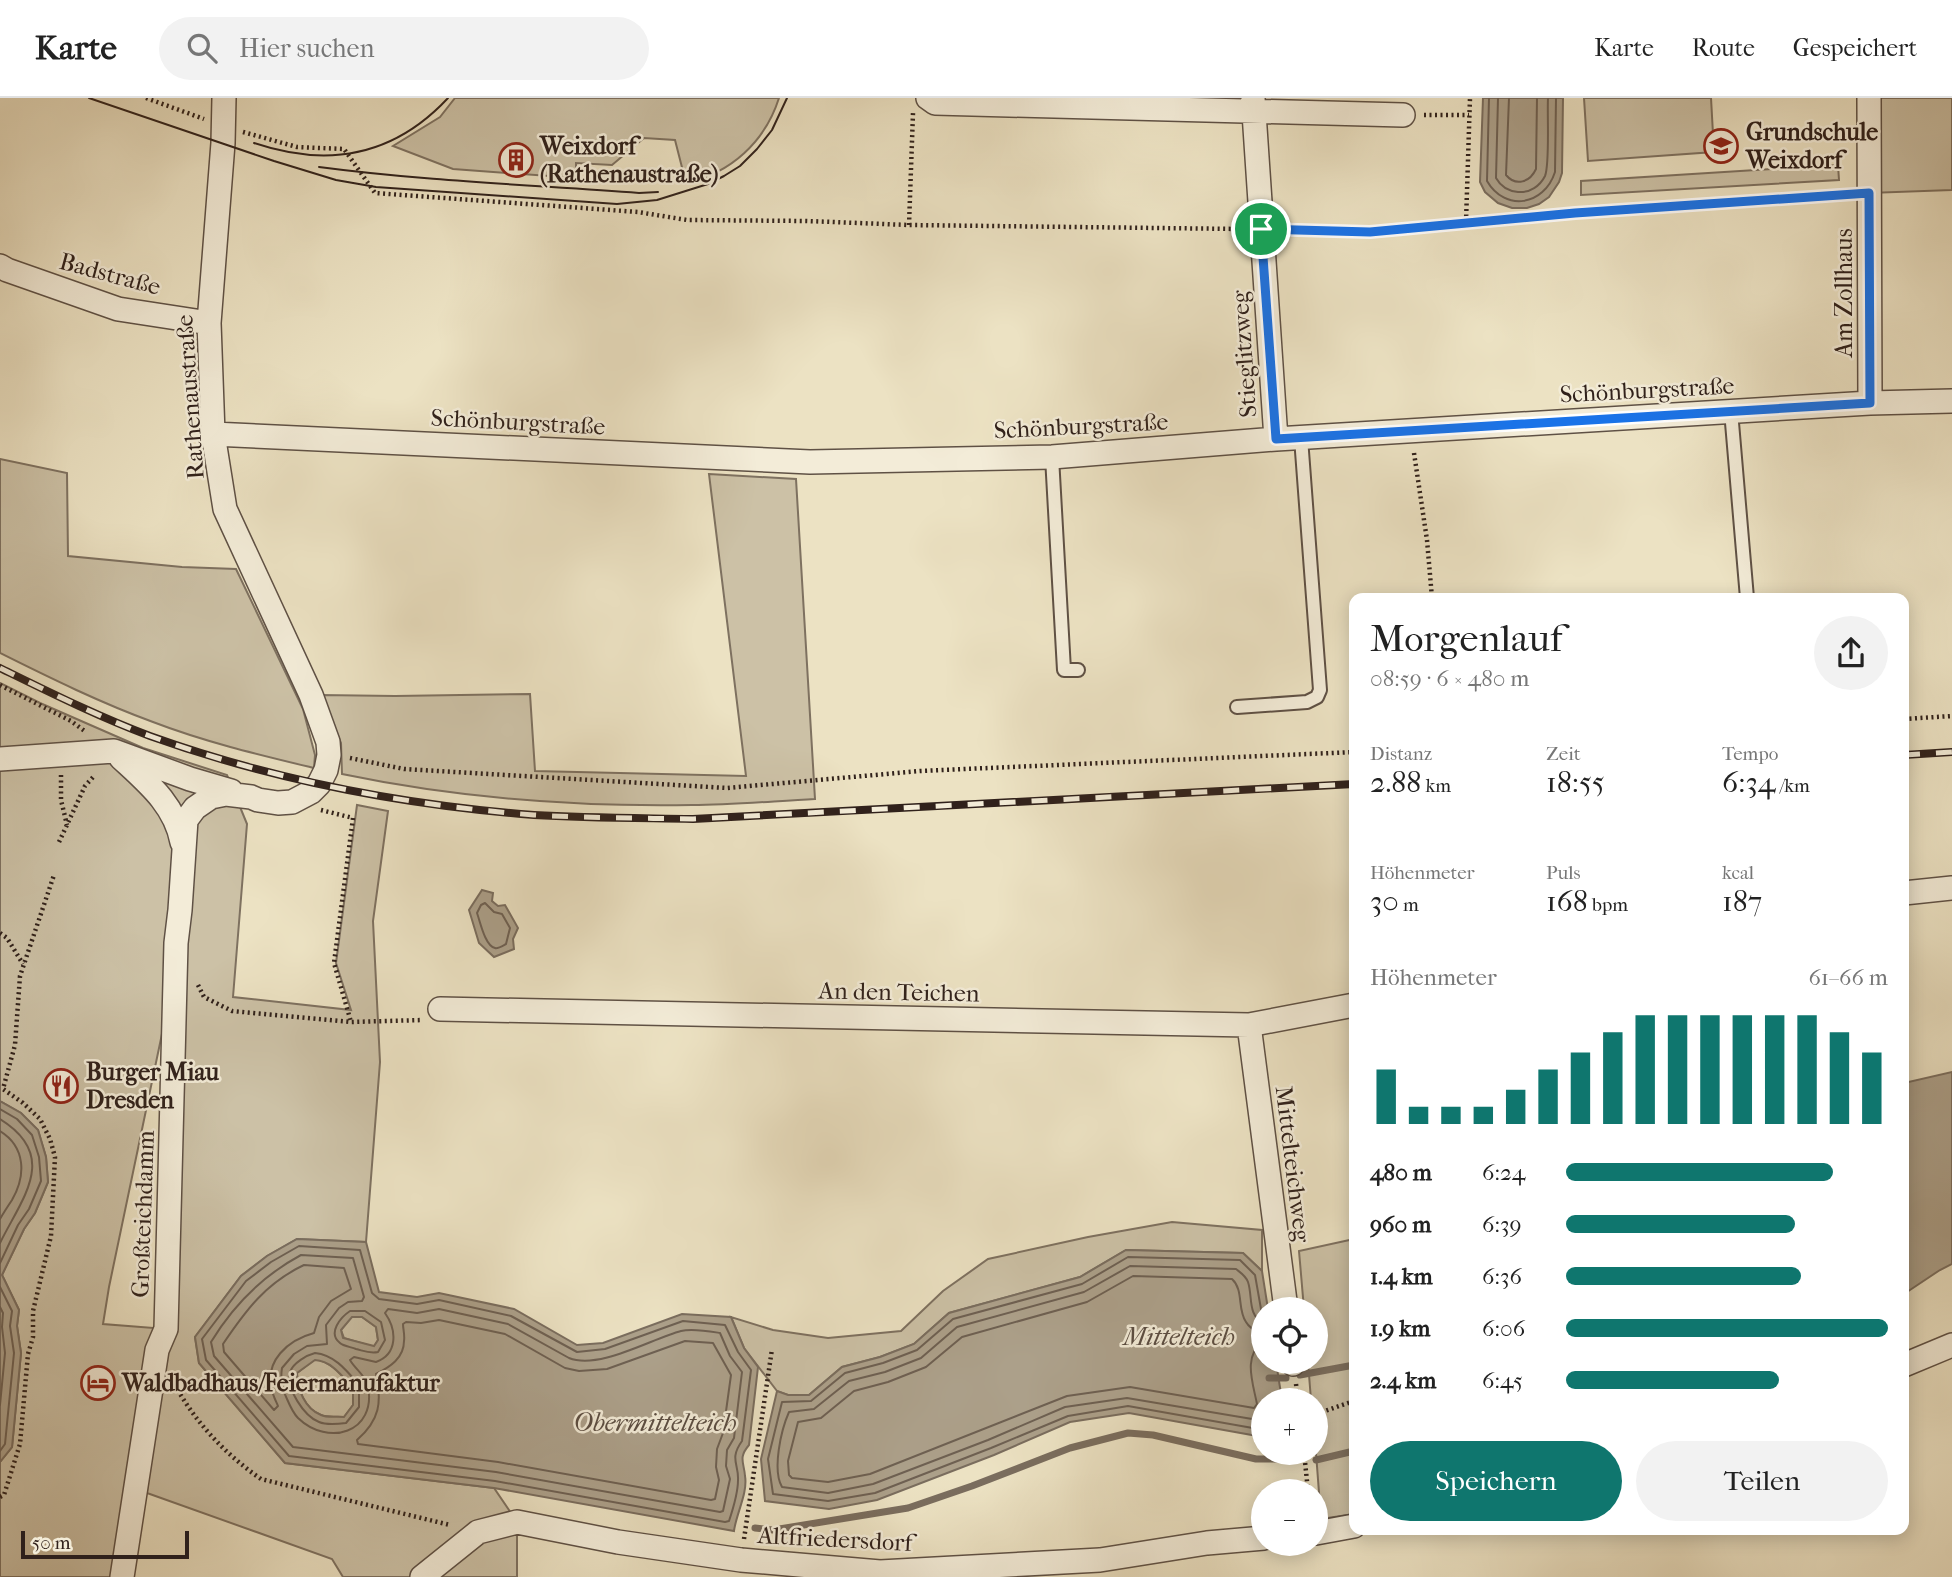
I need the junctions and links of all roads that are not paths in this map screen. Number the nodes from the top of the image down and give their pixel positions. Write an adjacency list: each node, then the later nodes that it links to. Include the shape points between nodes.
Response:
1 (224, 98): 7 (street, Rathenaustraße)
2 (1869, 98): 9 (street, Am Zollhaus)
3 (921, 105): 4 (street)
4 (1253, 105): 5 (street); 13 (street, Stieglitzweg)
5 (1403, 115)
6 (0, 266): 7 (street, Badstraße, via 118,309)
7 (209, 323): 11 (street, Rathenaustraße)
8 (1952, 401): 9 (street, Schönburgstraße)
9 (1870, 403): 10 (street, Schönburgstraße)
10 (1731, 411): 12 (street, Schönburgstraße); 15 (lane)
11 (213, 434): 14 (street, Schönburgstraße, via 810,462); 21 (street, Rathenaustraße, via 225,509 328,742 326,770 319,784)
12 (1301, 438): 13 (street, Schönburgstraße); 17 (lane, via 1320,690 1307,702)
13 (1276, 439): 14 (street, Schönburgstraße)
14 (1052, 457): 16 (lane, via 1064,670)
15 (1747, 593)
16 (1078, 670)
17 (1237, 708)
18 (114, 751): 19 (street); 20 (street); 22 (street, via 167,805 179,826)
19 (0, 759)
20 (251, 797): 21 (street, Großteichdamm); 22 (street, Großteichdamm, via 226,794 195,808 186,820)
21 (292, 802)
22 (183, 848): 35 (street, Großteichdamm, via 176,943 166,1329 157,1350)
23 (1952, 888): 24 (street)
24 (1909, 892)
25 (1349, 1005): 27 (street, An den Teichen)
26 (440, 1009): 27 (street, An den Teichen)
27 (1249, 1025): 28 (street, Mittelteichweg)
28 (1284, 1297)
29 (1952, 1345): 30 (street)
30 (1909, 1363)
31 (1349, 1527): 32 (street)
32 (1328, 1531)
33 (1251, 1539): 34 (street, Altfriedersdorf, via 1208,1543)
34 (1094, 1568): 36 (street, Altfriedersdorf, via 880,1572 741,1560 517,1522 478,1532)
35 (122, 1577)
36 (422, 1577)

